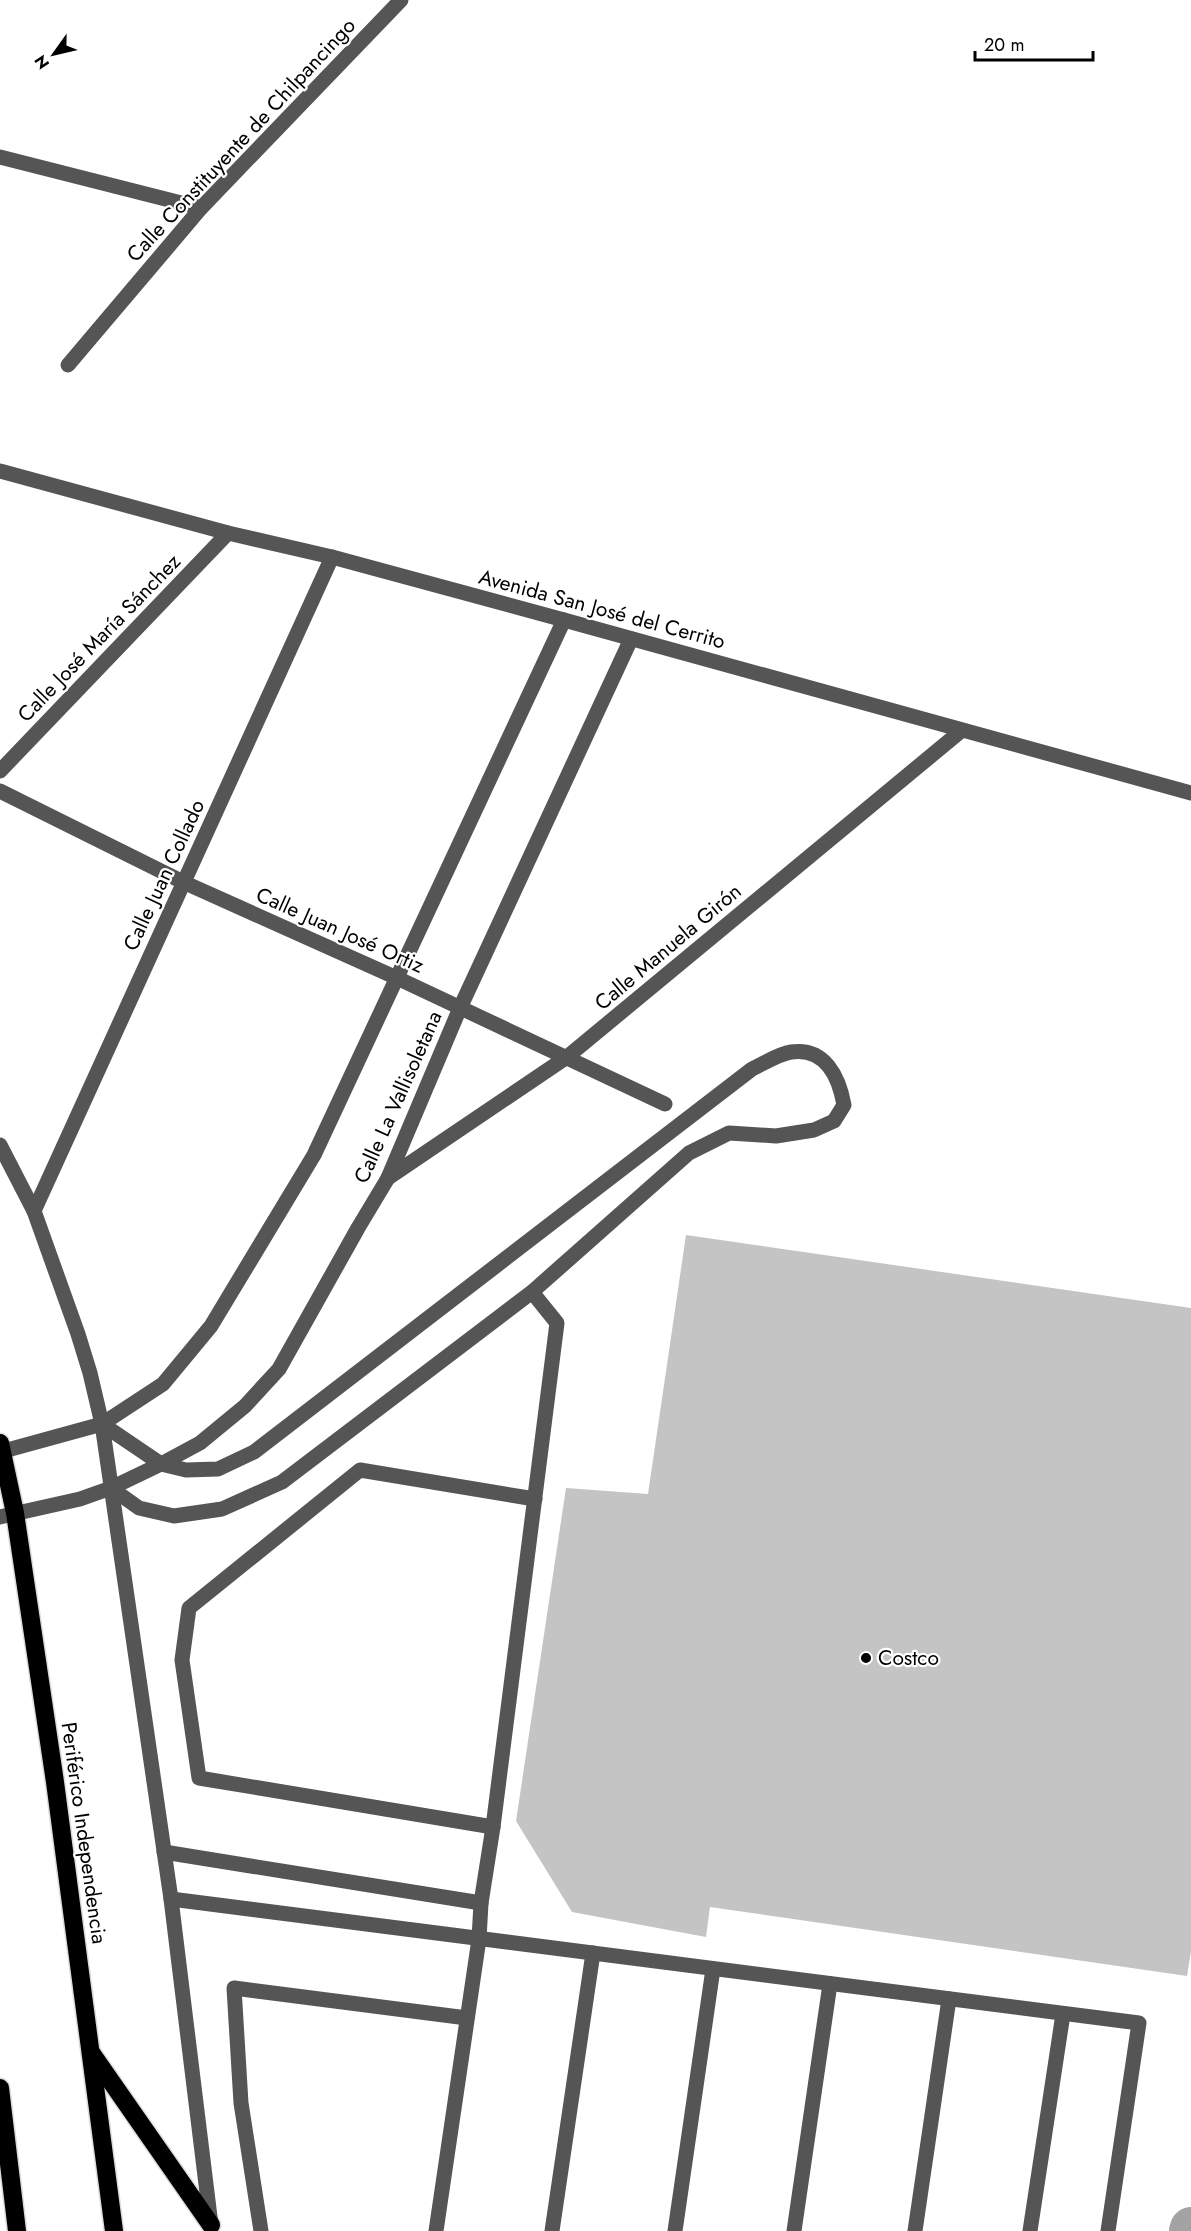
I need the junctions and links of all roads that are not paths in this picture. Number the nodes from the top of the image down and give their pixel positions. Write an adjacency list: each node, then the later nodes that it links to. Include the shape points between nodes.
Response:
1 (401, 0): 3 (street, Calle Constituyente de Chilpancingo)
2 (0, 157): 3 (street)
3 (201, 208): 4 (street, Calle Constituyente de Chilpancingo)
4 (68, 365)
5 (0, 471): 6 (street, Avenida San José del Cerrito)
6 (228, 534): 7 (street, Avenida San José del Cerrito); 11 (street, Calle José María Sánchez)
7 (332, 557): 8 (street, Avenida San José del Cerrito); 14 (street, Calle Juan Collado)
8 (564, 620): 9 (street, Avenida San José del Cerrito); 15 (street)
9 (631, 639): 10 (street, Avenida San José del Cerrito); 16 (street, Calle La Vallisoletana)
10 (961, 731): 13 (street, Avenida San José del Cerrito); 17 (street, Calle Manuela Girón)
11 (0, 771)
12 (0, 791): 14 (street, Calle Juan José Ortiz)
13 (1191, 793)
14 (183, 882): 15 (street, Calle Juan José Ortiz); 21 (street, Calle Juan Collado)
15 (397, 978): 16 (street, Calle Juan José Ortiz); 23 (street, via 314,1155 211,1326 163,1384)
16 (460, 1008): 17 (street, Calle Juan José Ortiz); 20 (street, Calle La Vallisoletana)
17 (567, 1058): 18 (street, Calle Juan José Ortiz); 20 (street, Calle Manuela Girón)
18 (665, 1104)
19 (0, 1145): 21 (street)
20 (388, 1178): 25 (street, Calle La Vallisoletana, via 279,1369 245,1406 200,1443)
21 (34, 1211): 23 (street, via 78,1334)
22 (532, 1292): 25 (street, via 689,1153 729,1133 776,1136 814,1130 834,1121 844,1105 831,1067 814,1054 790,1052 752,1070 254,1452 218,1469 186,1470); 26 (street, via 282,1482 222,1509 174,1516 139,1508); 27 (street, via 557,1323)
23 (102, 1424): 24 (street); 25 (street); 26 (street)
24 (1, 1448): 28 (highway, Periférico Independencia)
25 (161, 1464): 26 (street, Calle La Vallisoletana)
26 (111, 1488): 28 (street, Calle La Vallisoletana); 30 (street)
27 (535, 1499): 29 (street); 29 (street, via 360,1470 189,1608 182,1660 199,1778)
28 (7, 1515): 40 (highway, Periférico Independencia, via 56,1782)
29 (493, 1827): 32 (street)
30 (164, 1852): 31 (street); 32 (street)
31 (171, 1899): 33 (street); 42 (street)
32 (481, 1902): 33 (street)
33 (479, 1939): 34 (street); 39 (street)
34 (593, 1953): 35 (street); 47 (street)
35 (713, 1969): 36 (street); 48 (street)
36 (830, 1984): 37 (street); 49 (street)
37 (949, 1999): 38 (street); 50 (street)
38 (1063, 2014): 51 (street); 52 (street, via 1139,2024)
39 (467, 2018): 45 (street, via 234,1988 241,2103); 46 (street)
40 (90, 2052): 42 (highway); 44 (highway, Periférico Independencia)
41 (0, 2088): 43 (highway)
42 (211, 2228)
43 (17, 2231)
44 (114, 2231)
45 (261, 2231)
46 (436, 2231)
47 (552, 2231)
48 (675, 2231)
49 (794, 2231)
50 (915, 2231)
51 (1030, 2231)
52 (1108, 2231)

